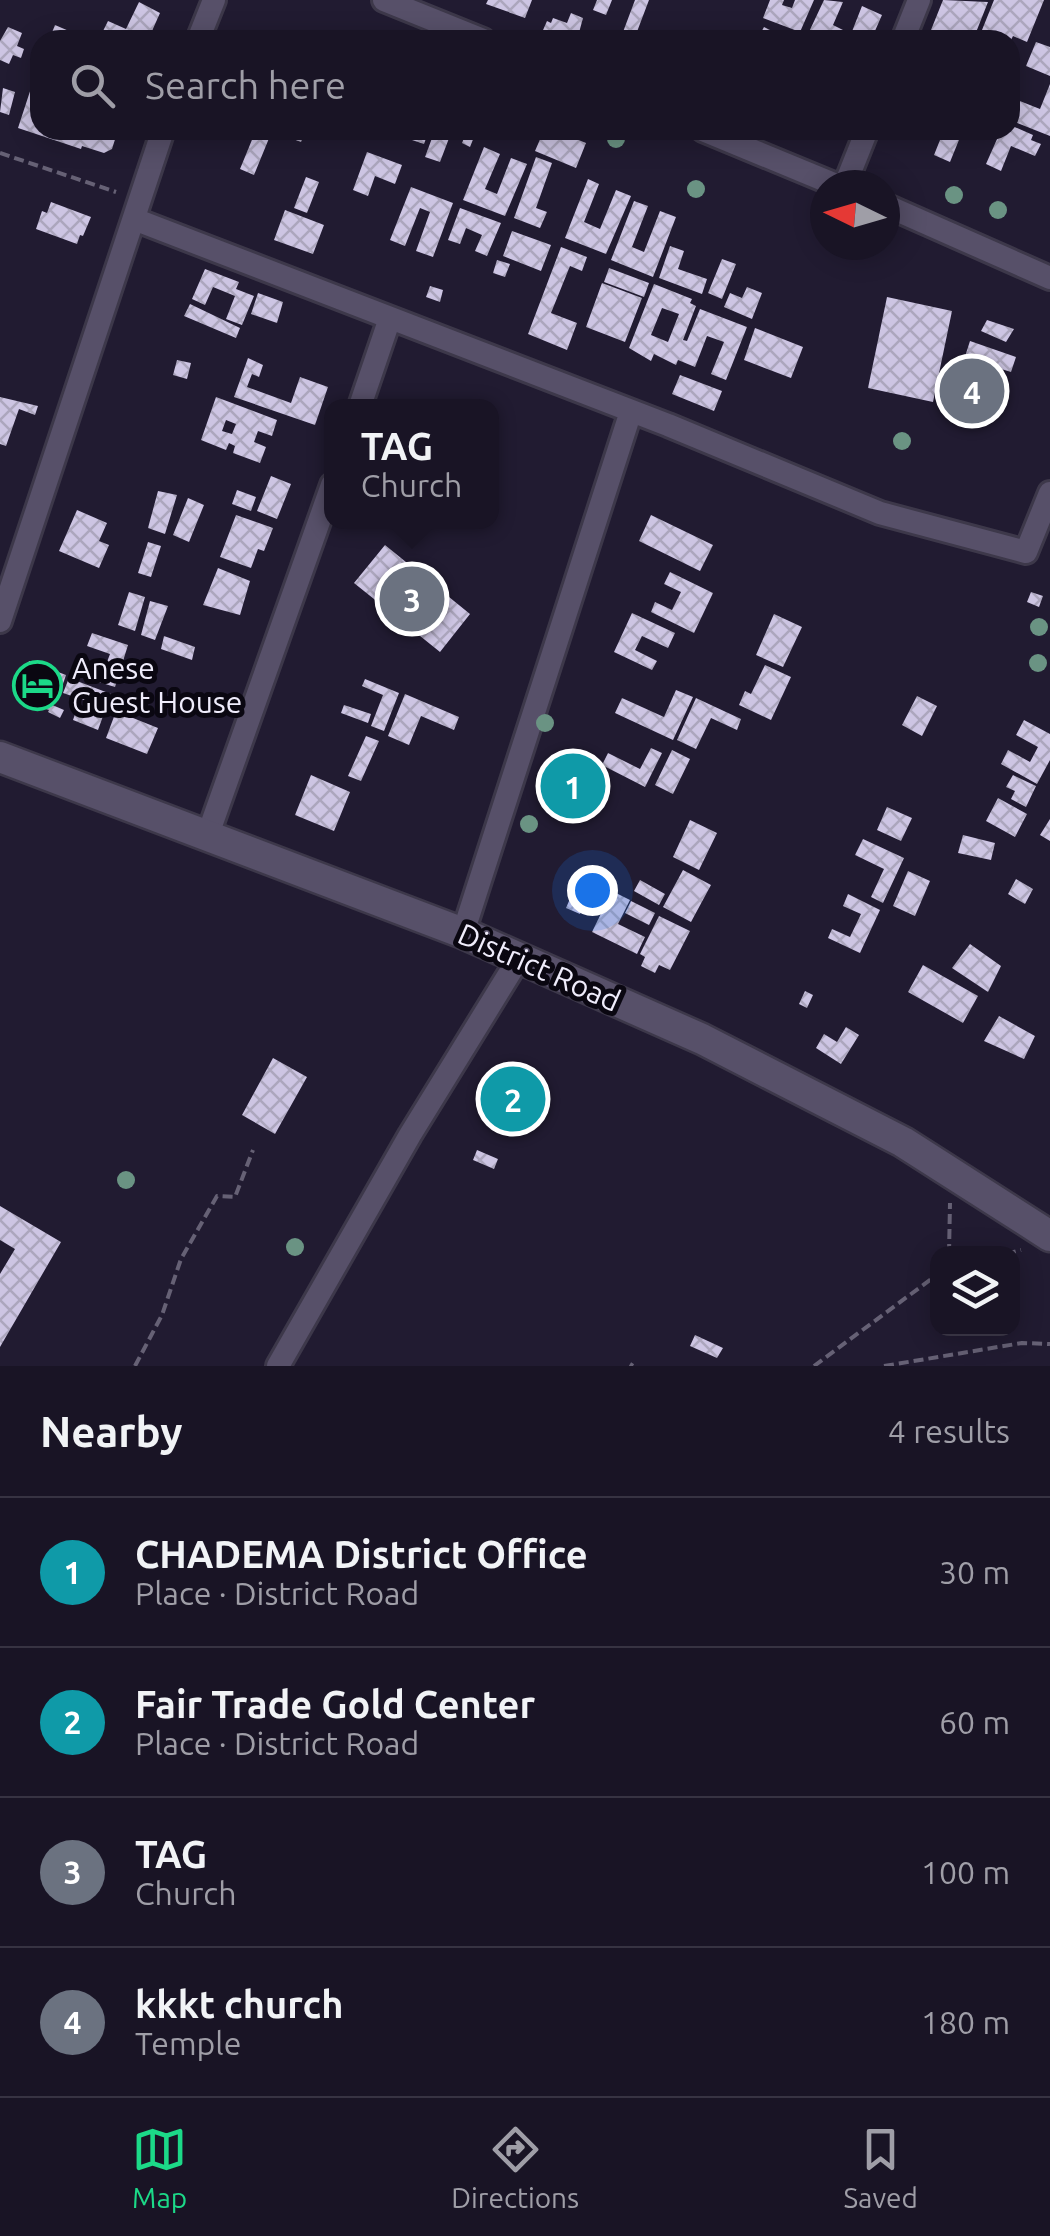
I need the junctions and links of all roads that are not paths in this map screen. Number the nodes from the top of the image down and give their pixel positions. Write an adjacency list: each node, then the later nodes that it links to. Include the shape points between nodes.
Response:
1 (214, 0): 4 (street)
2 (384, 0): 5 (street)
3 (919, 0): 6 (street)
4 (202, 30)
5 (458, 30)
6 (907, 30)
7 (160, 140): 12 (street)
8 (727, 140): 11 (street)
9 (863, 140): 10 (street)
10 (851, 170)
11 (810, 174)
12 (137, 209): 15 (street); 20 (street)
13 (900, 212): 14 (street)
14 (1050, 278)
15 (390, 318): 16 (street); 17 (street)
16 (362, 399)
17 (631, 411): 18 (street, via 880,514 1026,552); 23 (street)
18 (1050, 493)
19 (324, 507): 22 (street)
20 (0, 620)
21 (0, 757): 22 (street, District Road)
22 (206, 837): 23 (street, District Road)
23 (463, 934): 24 (street, District Road)
24 (519, 958): 25 (street, District Road, via 702,1039 903,1142); 26 (street)
25 (1050, 1236)
26 (278, 1366)

